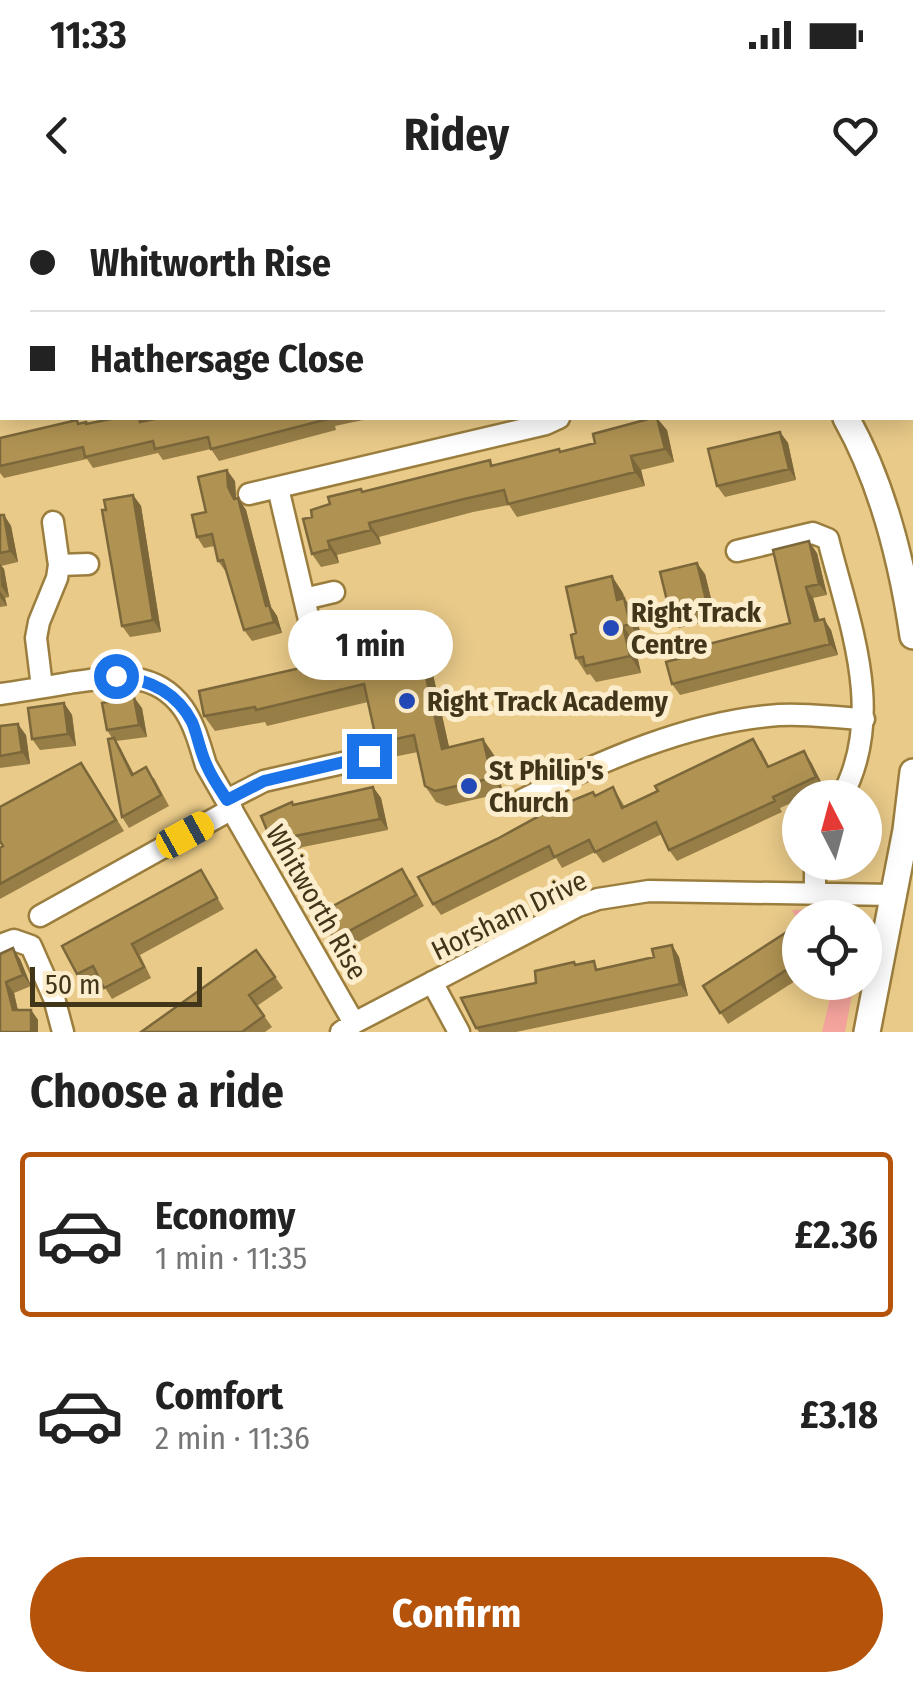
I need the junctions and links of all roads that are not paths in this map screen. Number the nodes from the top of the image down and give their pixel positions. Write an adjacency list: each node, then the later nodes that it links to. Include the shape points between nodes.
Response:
1 (555, 420): 3 (street)
2 (847, 420): 12 (street, via 889,526)
3 (278, 488): 4 (street); 10 (street)
4 (249, 494)
5 (52, 522): 8 (street)
6 (738, 551): 15 (street, via 813,533 828,539 864,686)
7 (88, 564): 8 (street)
8 (60, 565): 13 (street, via 38,622)
9 (334, 592): 10 (street)
10 (304, 599): 11 (street)
11 (310, 624)
12 (913, 636)
13 (42, 688): 14 (street); 20 (street, Whitworth Rise, via 116,676 154,684 187,714)
14 (0, 694)
15 (864, 719): 18 (street); 19 (street, via 776,715 735,722 610,759)
16 (369, 756): 20 (street, via 264,781)
17 (913, 772): 23 (street)
18 (848, 780)
19 (522, 800)
20 (229, 805): 24 (street, Whitworth Rise); 27 (street, Whitworth Rise)
21 (816, 880): 22 (street)
22 (816, 894): 23 (street, Horsham Drive); 26 (street, Horsham Drive, via 649,892 598,899)
23 (893, 895): 30 (street)
24 (54, 915)
25 (0, 945): 28 (street, via 14,940 31,946)
26 (432, 982): 27 (street, Horsham Drive); 29 (street)
27 (347, 1028)
28 (62, 1032)
29 (459, 1032)
30 (867, 1032)

